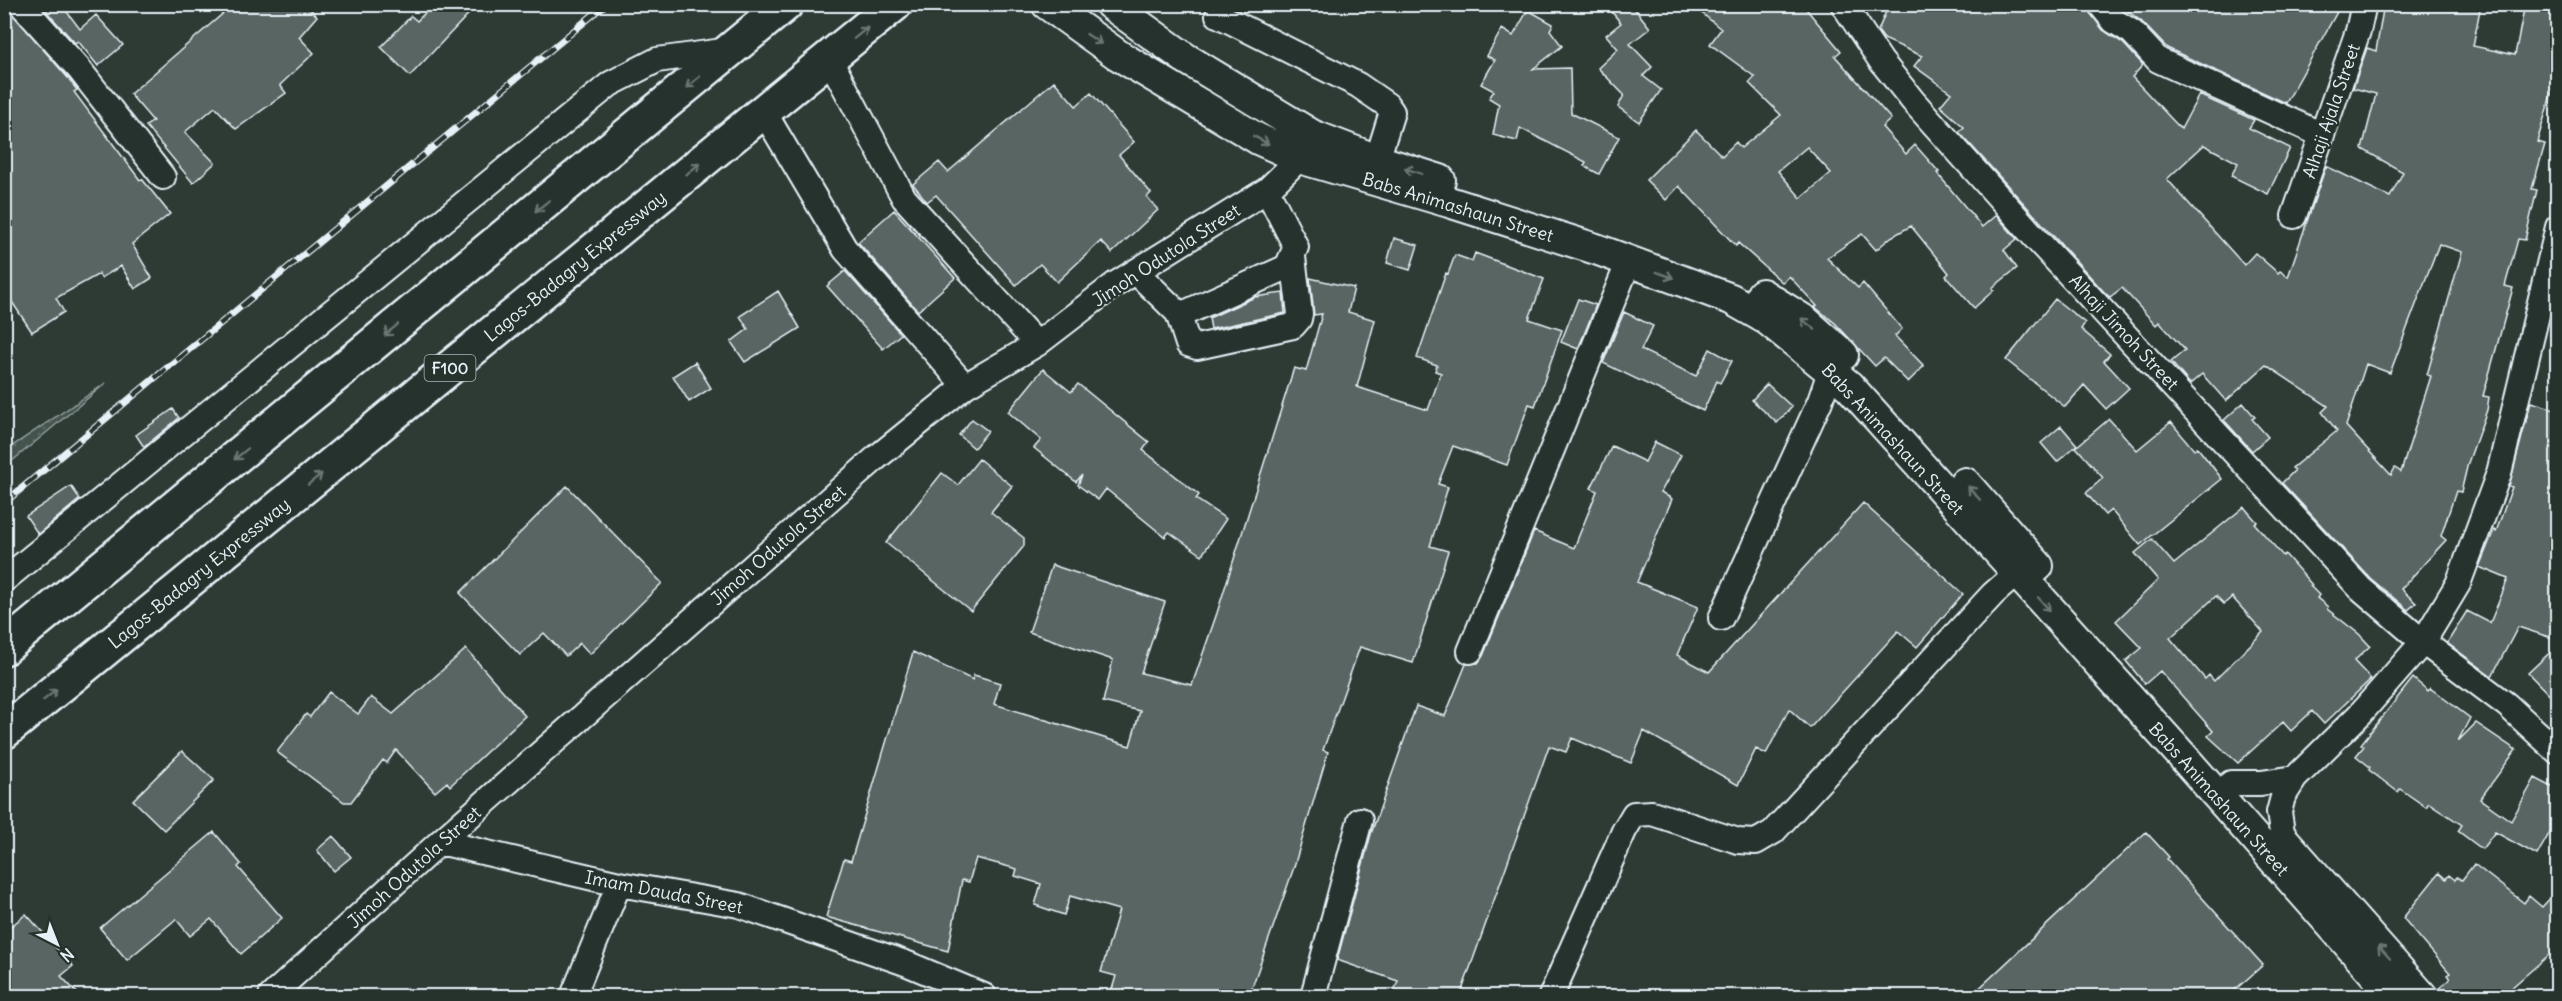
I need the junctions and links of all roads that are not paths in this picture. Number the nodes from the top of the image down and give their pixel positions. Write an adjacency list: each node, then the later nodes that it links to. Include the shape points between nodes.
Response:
1 (21, 4): 16 (street, via 79,69)
2 (786, 4): 10 (highway)
3 (895, 4): 11 (highway, Lagos-Badagry Expressway / F100, one-way to 3)
4 (1047, 4): 14 (main road, Babs Animashaun Street, one-way to 14, via 1118,55 1258,139)
5 (1110, 4): 14 (main road, Babs Animashaun Street)
6 (1843, 4): 31 (street, Alhaji Jimoh Street, via 1913,101 2038,241 2345,572)
7 (2100, 4): 13 (street, via 2158,60)
8 (2364, 4): 13 (street, Alhaji Ajala Street)
9 (1218, 15): 15 (street, via 1358,85 1387,105 1392,112 1390,124)
10 (732, 50): 29 (street, via 657,60 609,84); 32 (highway, one-way to 32)
11 (829, 58): 12 (highway, Lagos-Badagry Expressway / F100); 24 (street, via 904,198)
12 (764, 112): 26 (street, via 845,249); 34 (highway, Lagos-Badagry Expressway / F100, one-way to 12)
13 (2322, 135): 18 (street, Alhaji Ajala Street)
14 (1306, 147): 15 (main road, Babs Animashaun Street); 17 (street, Jimoh Odutola Street); 21 (main road, Babs Animashaun Street, via 1449,201)
15 (1377, 160): 27 (main road, Babs Animashaun Street, one-way to 15, via 1958,476 1854,367 1805,321 1779,303 1638,243)
16 (163, 177)
17 (1267, 190): 20 (street, via 1296,247); 22 (street, Jimoh Odutola Street)
18 (2294, 216)
19 (2558, 227): 31 (street, via 2499,473 2458,584)
20 (1293, 257): 23 (street, via 1287,267); 23 (street, via 1300,314 1293,326 1197,347 1188,344)
21 (1629, 261): 25 (main road, Babs Animashaun Street, one-way to 25, via 1731,299 1768,320); 33 (street)
22 (1136, 272): 23 (street); 24 (street, Jimoh Odutola Street)
23 (1179, 312)
24 (1036, 344): 26 (street, Jimoh Odutola Street)
25 (1831, 369): 27 (main road, Babs Animashaun Street); 30 (street)
26 (965, 386): 40 (street, Jimoh Odutola Street, via 876,458)
27 (1992, 530): 28 (main road, Babs Animashaun Street); 37 (main road, Babs Animashaun Street)
28 (2017, 573): 46 (street, via 1993,594 1773,832 1756,842 1738,841 1652,813 1634,814); 47 (main road, Babs Animashaun Street, one-way to 47)
29 (4, 580)
30 (1721, 618)
31 (2423, 642): 35 (street, Alhaji Jimoh Street, via 2507,705); 36 (street, via 2360,714)
32 (4, 648)
33 (1470, 651)
34 (4, 732)
35 (2558, 752)
36 (2295, 778): 37 (street); 39 (street, via 2279,812)
37 (2231, 783): 39 (main road, Babs Animashaun Street)
38 (1360, 820): 45 (street)
39 (2283, 839): 48 (main road, Babs Animashaun Street, one-way to 39)
40 (440, 842): 41 (street, Imam Dauda Street); 42 (street, Jimoh Odutola Street)
41 (620, 884): 43 (street); 44 (street, Imam Dauda Street, via 739,905 908,964)
42 (271, 996)
43 (573, 996)
44 (984, 996)
45 (1313, 996)
46 (1551, 996)
47 (2394, 996)
48 (2421, 996)

